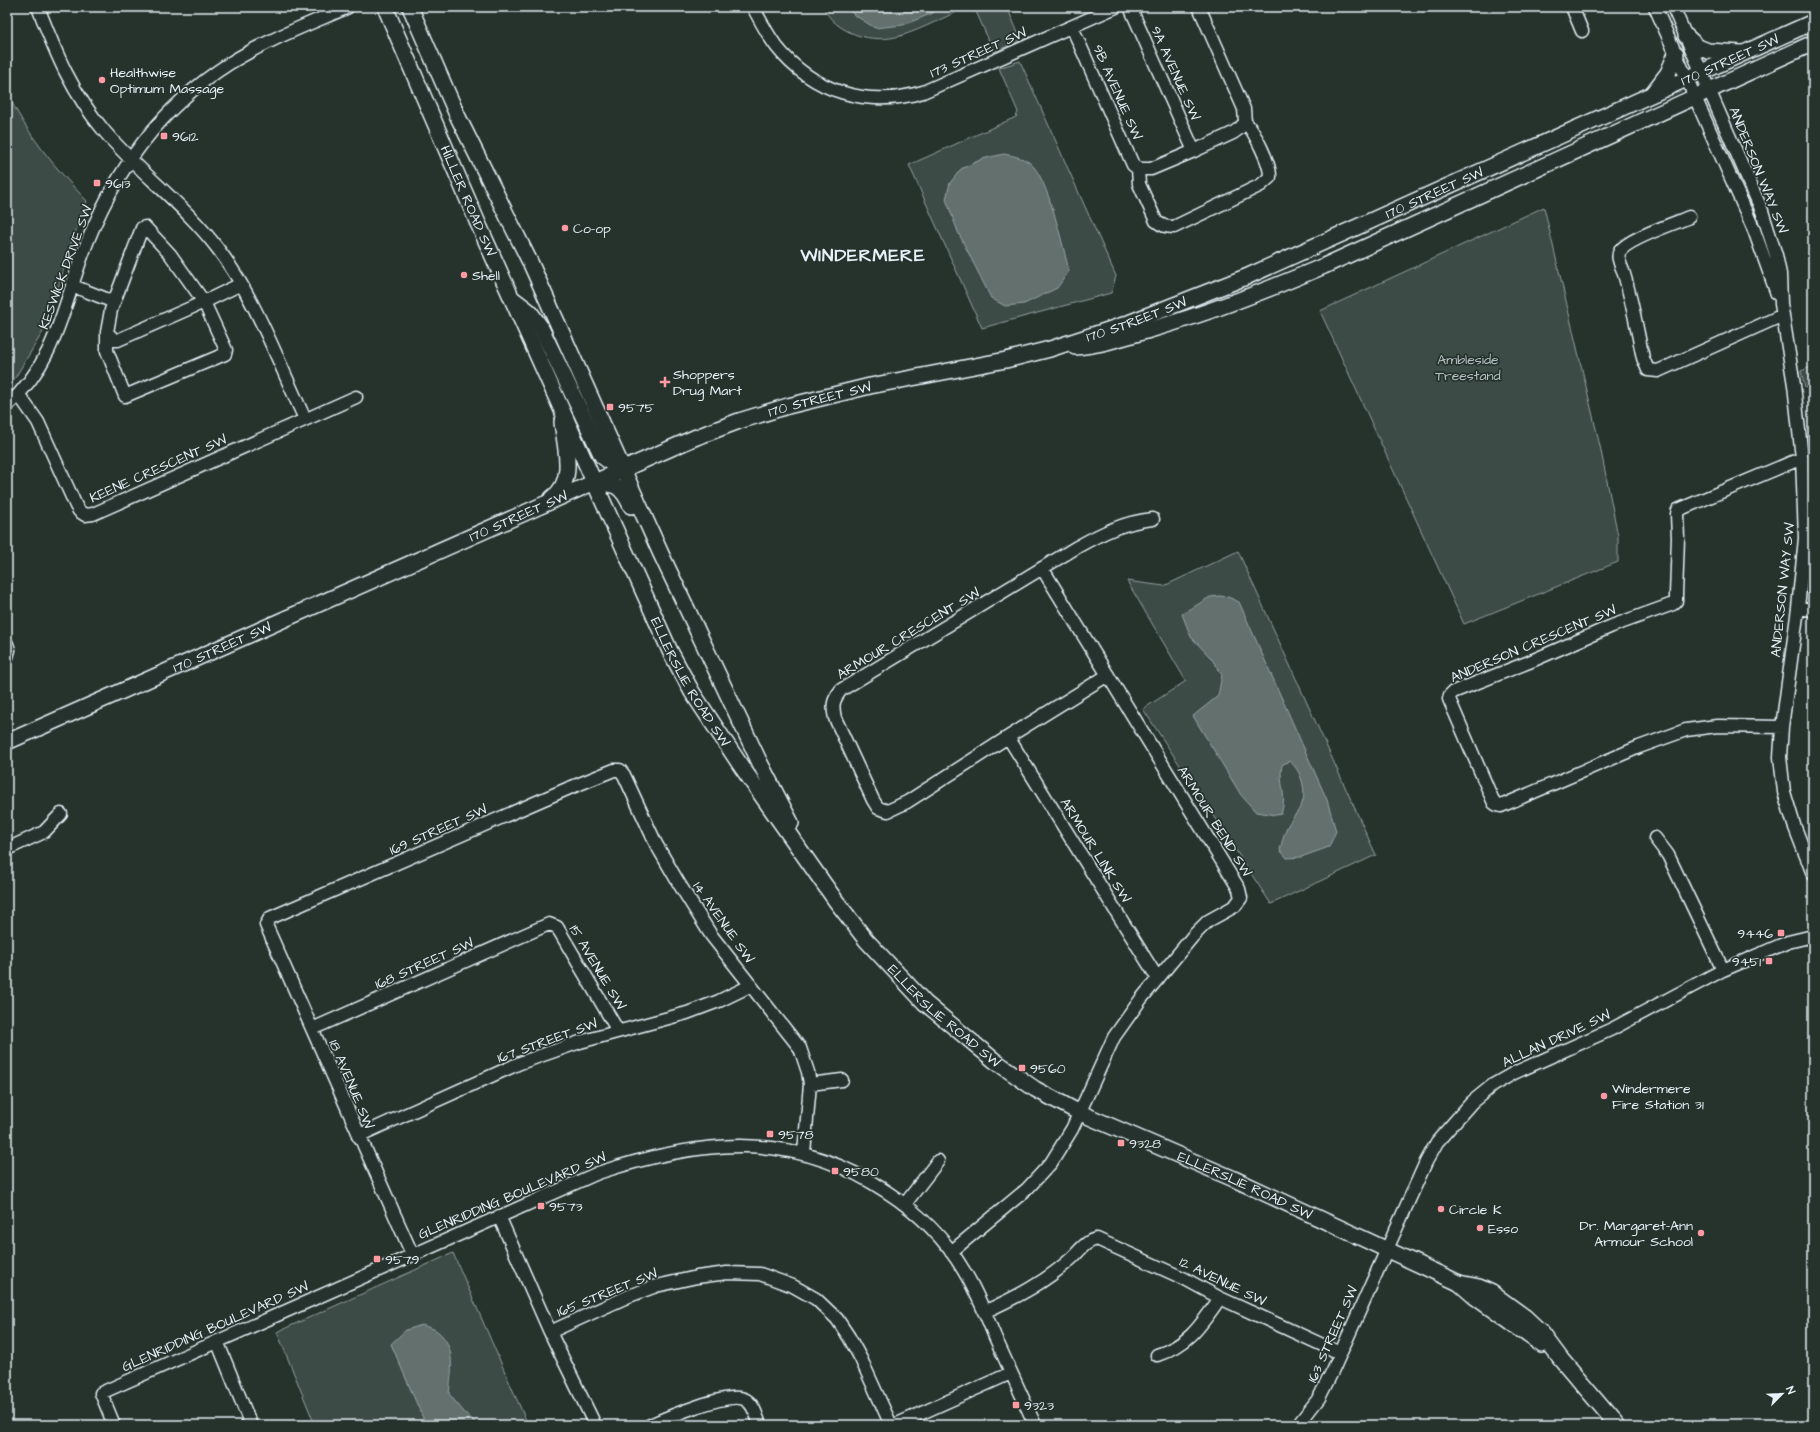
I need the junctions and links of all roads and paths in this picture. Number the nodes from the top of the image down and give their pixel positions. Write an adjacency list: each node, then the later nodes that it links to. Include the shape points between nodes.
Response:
1 (38, 7): 26 (street, via 56,55 75,91 106,133)
2 (348, 7): 26 (street, KESWICK DRIVE SW, via 262,45 230,63 175,107)
3 (385, 7): 31 (main road, HILLER ROAD SW)
4 (410, 7): 43 (main road, HILLER ROAD SW, via 458,117 531,264)
5 (753, 7): 13 (street, 173 STREET SW, via 776,46 787,59 814,80 846,94 883,99 923,92)
6 (1116, 7): 13 (street, 173 STREET SW)
7 (1130, 7): 25 (street, 9A AVENUE SW)
8 (1199, 7): 24 (street, via 1244,109)
9 (1572, 7): 14 (street)
10 (1656, 7): 17 (street, ANDERSON WAY SW)
11 (1674, 7): 15 (street, ANDERSON WAY SW)
12 (1813, 22): 18 (main road, 170 STREET SW)
13 (1072, 27): 27 (street, 9B AVENUE SW, via 1133,165)
14 (1582, 31)
15 (1686, 36): 18 (main road, via 1698,48); 19 (street, ANDERSON WAY SW)
16 (1813, 42): 21 (main road, 170 STREET SW)
17 (1676, 54): 20 (street, ANDERSON WAY SW); 22 (main road, via 1668,73)
18 (1744, 54): 19 (main road, 170 STREET SW)
19 (1702, 72): 20 (main road, 170 STREET SW); 21 (street, ANDERSON WAY SW)
20 (1687, 79): 22 (main road, 170 STREET SW); 23 (street, ANDERSON WAY SW)
21 (1710, 89): 23 (main road, 170 STREET SW); 34 (street, ANDERSON WAY SW, via 1769,232 1780,274)
22 (1652, 94): 36 (main road, 170 STREET SW, via 1246,277 1126,324)
23 (1694, 96): 34 (street, ANDERSON WAY SW, via 1754,230); 36 (main road, 170 STREET SW, via 1267,290 1174,324 1096,346)
24 (1245, 122): 25 (street, via 1233,134); 27 (street, via 1268,164 1270,177 1261,185 1174,227 1167,227 1156,221 1139,184)
25 (1194, 151): 27 (street, via 1151,169)
26 (130, 158): 29 (street, via 209,237); 30 (street, KESWICK DRIVE SW, via 94,225)
27 (1138, 169)
28 (1689, 217): 34 (street, via 1633,241 1619,252 1648,370 1658,371)
29 (241, 284): 33 (street); 41 (street)
30 (73, 286): 32 (street); 37 (street, KESWICK DRIVE SW, via 50,350)
31 (512, 298): 39 (main road, HILLER ROAD SW); 43 (main road, via 530,312 540,326 602,456 616,467)
32 (114, 302): 33 (street, via 142,228 145,227 170,254); 35 (street)
33 (204, 302): 35 (street, via 118,340 114,340); 35 (street, via 226,350 225,354 125,396 107,351)
34 (1782, 310): 42 (street, ANDERSON WAY SW)
35 (107, 332)
36 (1050, 349): 43 (main road, 170 STREET SW, via 782,407 718,428)
37 (19, 395): 40 (street, KESWICK DRIVE SW); 41 (street, KEENE CRESCENT SW, via 35,416 76,506 85,515 93,514)
38 (356, 396): 41 (street, KEENE CRESCENT SW)
39 (558, 401): 44 (main road, HILLER ROAD SW); 45 (main road, via 566,452 566,476 560,492)
40 (7, 406)
41 (305, 419)
42 (1802, 458): 48 (street, ANDERSON WAY SW, via 1805,538); 54 (street, ANDERSON CRESCENT SW, via 1678,510 1676,601 1673,604 1612,626 1453,692 1449,699 1494,803 1501,806 1639,747 1686,730 1717,726)
43 (623, 468): 44 (main road, 170 STREET SW); 52 (main road, ELLERSLIE ROAD SW)
44 (594, 482): 45 (main road, 170 STREET SW); 52 (main road, via 617,486 625,492 692,636); 61 (main road, ELLERSLIE ROAD SW, via 670,651 692,692 741,766)
45 (546, 503): 56 (main road, 170 STREET SW)
46 (1153, 519): 47 (street, ARMOUR CRESCENT SW, via 1116,527)
47 (1042, 568): 53 (street, ARMOUR BEND SW); 55 (street, ARMOUR CRESCENT SW, via 841,690 834,699 832,708 873,800 878,808 888,811 907,802)
48 (1798, 608): 49 (street); 54 (street, ANDERSON WAY SW)
49 (1813, 610)
50 (7, 644): 51 (street)
51 (7, 657)
52 (711, 659): 61 (main road, ELLERSLIE ROAD SW, via 760,763)
53 (1108, 675): 55 (street, ARMOUR CRESCENT SW); 67 (street, ARMOUR BEND SW, via 1240,888 1241,898 1235,906 1208,921)
54 (1782, 727): 62 (street, ANDERSON WAY SW, via 1780,757 1784,792)
55 (1008, 737): 67 (street, ARMOUR LINK SW)
56 (7, 742)
57 (620, 770): 63 (street, 169 STREET SW, via 614,770 567,789); 68 (street, 14 AVENUE SW, via 656,844 678,882 711,935)
58 (61, 814): 60 (street, via 44,832)
59 (1655, 838): 66 (street, via 1668,855)
60 (7, 849)
61 (813, 866): 73 (main road, ELLERSLIE ROAD SW, via 866,940 925,1003 994,1061 1035,1089)
62 (1813, 874)
63 (268, 922): 69 (street, 18 AVENUE SW)
64 (549, 924): 69 (street, 168 STREET SW); 70 (street, 15 AVENUE SW, via 557,927)
65 (1813, 936): 66 (street, ALLAN DRIVE SW, via 1788,942)
66 (1723, 970): 79 (street, ALLAN DRIVE SW, via 1612,1029 1514,1073 1493,1085 1472,1102 1437,1142)
67 (1158, 979): 73 (street, ARMOUR BEND SW, via 1114,1037)
68 (750, 986): 70 (street, 167 STREET SW, via 687,1013); 72 (street, 14 AVENUE SW, via 800,1048)
69 (312, 1029): 74 (street, 18 AVENUE SW)
70 (618, 1031): 74 (street, 167 STREET SW, via 520,1063)
71 (842, 1080): 72 (street)
72 (810, 1084): 75 (street, 14 AVENUE SW)
73 (1078, 1112): 79 (main road, ELLERSLIE ROAD SW, via 1234,1179); 80 (street, ARMOUR BEND SW, via 1072,1129 1051,1163 1027,1189)
74 (358, 1136): 81 (street, 18 AVENUE SW)
75 (804, 1153): 77 (street, GLENRIDDING BOULEVARD SW, via 851,1170); 78 (street, GLENRIDDING BOULEVARD SW, via 742,1145 679,1152 598,1173)
76 (938, 1161): 77 (street)
77 (905, 1204): 80 (street, GLENRIDDING BOULEVARD SW)
78 (499, 1216): 81 (street, GLENRIDDING BOULEVARD SW); 84 (street)
79 (1386, 1250): 86 (street, 163 STREET SW); 98 (main road, ELLERSLIE ROAD SW, via 1459,1283 1561,1359)
80 (951, 1252): 83 (street, GLENRIDDING BOULEVARD SW, via 964,1271)
81 (412, 1254): 85 (street, GLENRIDDING BOULEVARD SW)
82 (1220, 1298): 83 (street, 12 AVENUE SW, via 1102,1240 1091,1240 1044,1282); 86 (street, 12 AVENUE SW); 87 (street, via 1187,1340 1170,1351)
83 (984, 1312): 88 (street, GLENRIDDING BOULEVARD SW)
84 (550, 1332): 91 (street); 94 (street, 165 STREET SW, via 656,1286 727,1273 760,1274 793,1286 816,1299 837,1318 861,1359)
85 (217, 1341): 89 (street, GLENRIDDING BOULEVARD SW, via 101,1393); 90 (street)
86 (1340, 1353): 97 (street, 163 STREET SW, via 1319,1398)
87 (1156, 1355)
88 (1011, 1373): 95 (street); 96 (street, GLENRIDDING BOULEVARD SW)
89 (114, 1425)
90 (251, 1425)
91 (595, 1425)
92 (650, 1425): 93 (street, via 700,1406 734,1398 744,1399 751,1404)
93 (760, 1425)
94 (891, 1425)
95 (895, 1425)
96 (1035, 1425)
97 (1298, 1425)
98 (1617, 1425)

